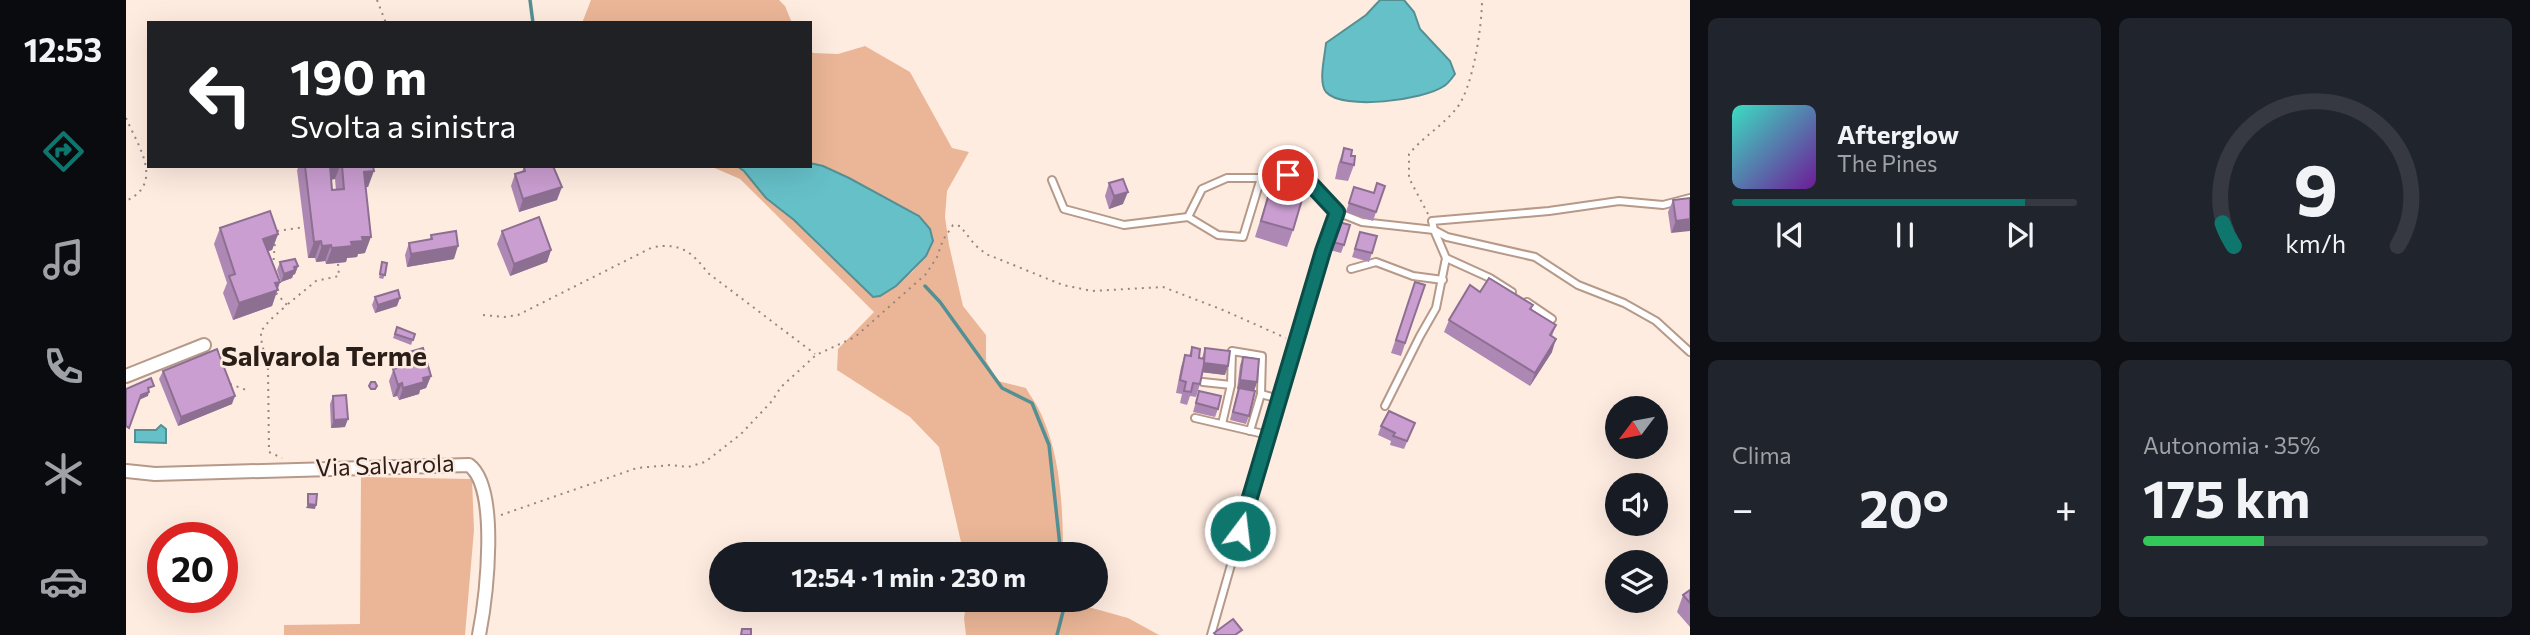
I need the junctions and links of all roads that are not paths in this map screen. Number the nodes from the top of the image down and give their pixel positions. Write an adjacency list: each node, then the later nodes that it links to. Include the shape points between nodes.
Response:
1 (1288, 175): 2 (lane)
2 (1261, 178): 7 (lane, via 1227,178 1202,189); 7 (lane, via 1243,237 1219,235)
3 (1298, 179): 6 (lane, via 1309,182)
4 (1052, 180): 7 (lane, via 1064,209 1124,225)
5 (1690, 198): 8 (lane, via 1662,205 1619,201 1432,221)
6 (1337, 212): 8 (lane, via 1362,222); 19 (lane)
7 (1188, 216)
8 (1434, 230): 9 (lane); 14 (lane, via 1535,257 1578,285 1656,321)
9 (1446, 258): 11 (lane); 12 (lane, via 1490,278)
10 (1351, 269): 11 (lane, via 1376,261 1413,276)
11 (1443, 280): 20 (lane, via 1436,308)
12 (1552, 319)
13 (204, 345): 15 (street)
14 (1690, 352)
15 (126, 376)
16 (1203, 382): 17 (lane)
17 (1231, 385): 18 (lane, via 1232,351 1262,356); 22 (lane)
18 (1261, 394): 19 (lane); 23 (lane)
19 (1279, 399): 24 (lane)
20 (1385, 406)
21 (1195, 418): 22 (lane)
22 (1222, 424): 23 (lane)
23 (1250, 431): 24 (lane)
24 (1268, 435): 27 (lane)
25 (126, 471): 26 (street, Via Salvarola, via 155,474 469,465 482,483 487,517 487,569)
26 (479, 635)
27 (1211, 635)

